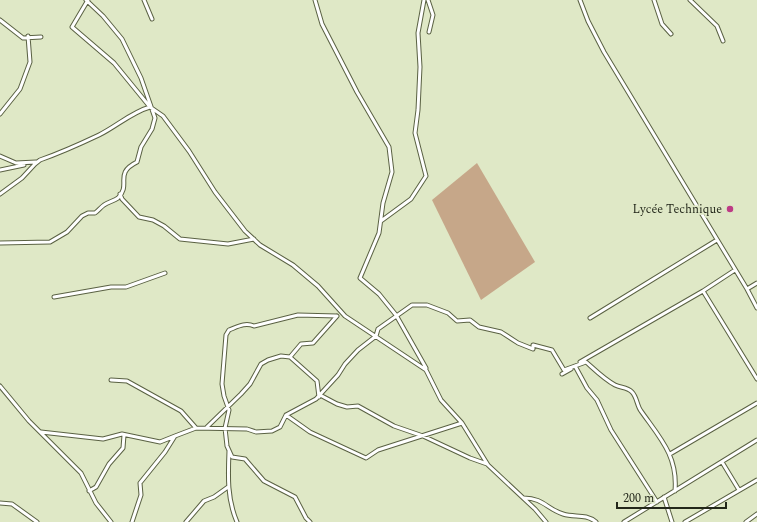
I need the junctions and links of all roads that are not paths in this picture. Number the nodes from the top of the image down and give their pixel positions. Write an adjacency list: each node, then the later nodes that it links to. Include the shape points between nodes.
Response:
1 (87, 0): 16 (street, via 122,39 141,78); 16 (street, via 72,27 114,63)
2 (144, 0): 9 (street)
3 (315, 0): 24 (street, via 322,24 389,147 392,172)
4 (424, 0): 24 (street, via 417,46 420,67 415,133 426,176 411,199)
5 (428, 0): 11 (street, via 433,16)
6 (580, 0): 26 (street, via 604,52)
7 (654, 0): 12 (street, via 660,20)
8 (690, 0): 15 (street, via 717,26)
9 (152, 19)
10 (0, 20): 13 (street, via 23,38)
11 (430, 32)
12 (671, 34)
13 (28, 36): 14 (street); 17 (street, via 30,62 20,89)
14 (40, 37)
15 (723, 42)
16 (150, 107): 19 (street, via 134,113 77,146); 23 (street, via 155,118 152,129 141,147 137,162 127,167); 25 (street, via 162,116 189,151 215,192)
17 (0, 114)
18 (0, 156): 20 (street, via 16,163)
19 (38, 162): 20 (street); 22 (street)
20 (30, 163): 21 (street)
21 (0, 170)
22 (0, 194)
23 (120, 194): 25 (street, via 139,217 154,220 180,239 228,244); 27 (street, via 95,213 82,216 67,232 50,242)
24 (381, 221): 37 (street, via 380,233 360,278 379,294)
25 (254, 239): 35 (street, via 294,265)
26 (717, 240): 28 (street); 38 (street)
27 (0, 243)
28 (735, 270): 31 (street); 32 (street)
29 (165, 273): 33 (street, via 126,287 111,287)
30 (757, 283): 31 (street)
31 (748, 290): 34 (street)
32 (703, 291): 41 (street); 45 (street)
33 (54, 297)
34 (757, 308)
35 (341, 311): 36 (street); 39 (street)
36 (337, 316): 40 (street, via 313,343 301,344); 49 (street, via 298,315 229,330 226,335 222,384)
37 (396, 316): 39 (street, via 378,329); 41 (street, via 412,305 427,305 448,313 457,322 470,320 479,327 501,332 533,349 533,345 552,350 564,370); 42 (street)
38 (590, 318)
39 (376, 336): 42 (street); 47 (street, via 358,350)
40 (290, 357): 47 (street, via 317,381); 49 (street, via 281,356 261,364 250,384)
41 (575, 366): 43 (street); 61 (street, via 586,362 615,385 632,392 640,410); 71 (street)
42 (426, 370): 51 (street, via 441,400)
43 (562, 374)
44 (111, 380): 52 (street, via 127,381 181,411)
45 (757, 380)
46 (0, 386): 55 (street)
47 (320, 396): 50 (street); 58 (street, via 346,407 358,406 394,426)
48 (757, 403): 61 (street)
49 (227, 407): 53 (street); 54 (street, via 229,410)
50 (286, 414): 54 (street, via 280,427 272,431 256,432); 58 (street, via 310,432 366,458 378,450)
51 (462, 423): 58 (street); 63 (street)
52 (196, 428): 53 (street); 57 (street)
53 (206, 428): 54 (street)
54 (225, 428): 60 (street)
55 (40, 431): 56 (street, via 103,439); 67 (street, via 81,473)
56 (124, 435): 57 (street, via 160,442); 67 (street, via 123,448 108,464 96,487)
57 (175, 436): 77 (street, via 140,483 141,495)
58 (423, 436): 63 (street)
59 (757, 440): 62 (street)
60 (229, 451): 65 (street); 80 (street, via 232,456 245,459 264,481 295,497)
61 (670, 454): 68 (street, via 676,478)
62 (722, 462): 66 (street); 68 (street)
63 (488, 465): 70 (street)
64 (757, 480): 66 (street)
65 (228, 487): 78 (street, via 204,501); 79 (street)
66 (739, 490): 85 (street)
67 (90, 491): 76 (street)
68 (674, 491): 69 (street)
69 (664, 497): 71 (street); 84 (street)
70 (523, 498): 81 (street); 82 (street, via 541,500 565,515 574,514 591,518)
71 (657, 502): 83 (street)
72 (0, 503): 75 (street, via 12,504)
73 (757, 514): 74 (street)
74 (748, 521)
75 (37, 522)
76 (111, 522)
77 (132, 522)
78 (186, 522)
79 (237, 522)
80 (310, 522)
81 (546, 522)
82 (596, 522)
83 (624, 522)
84 (672, 522)
85 (685, 522)

